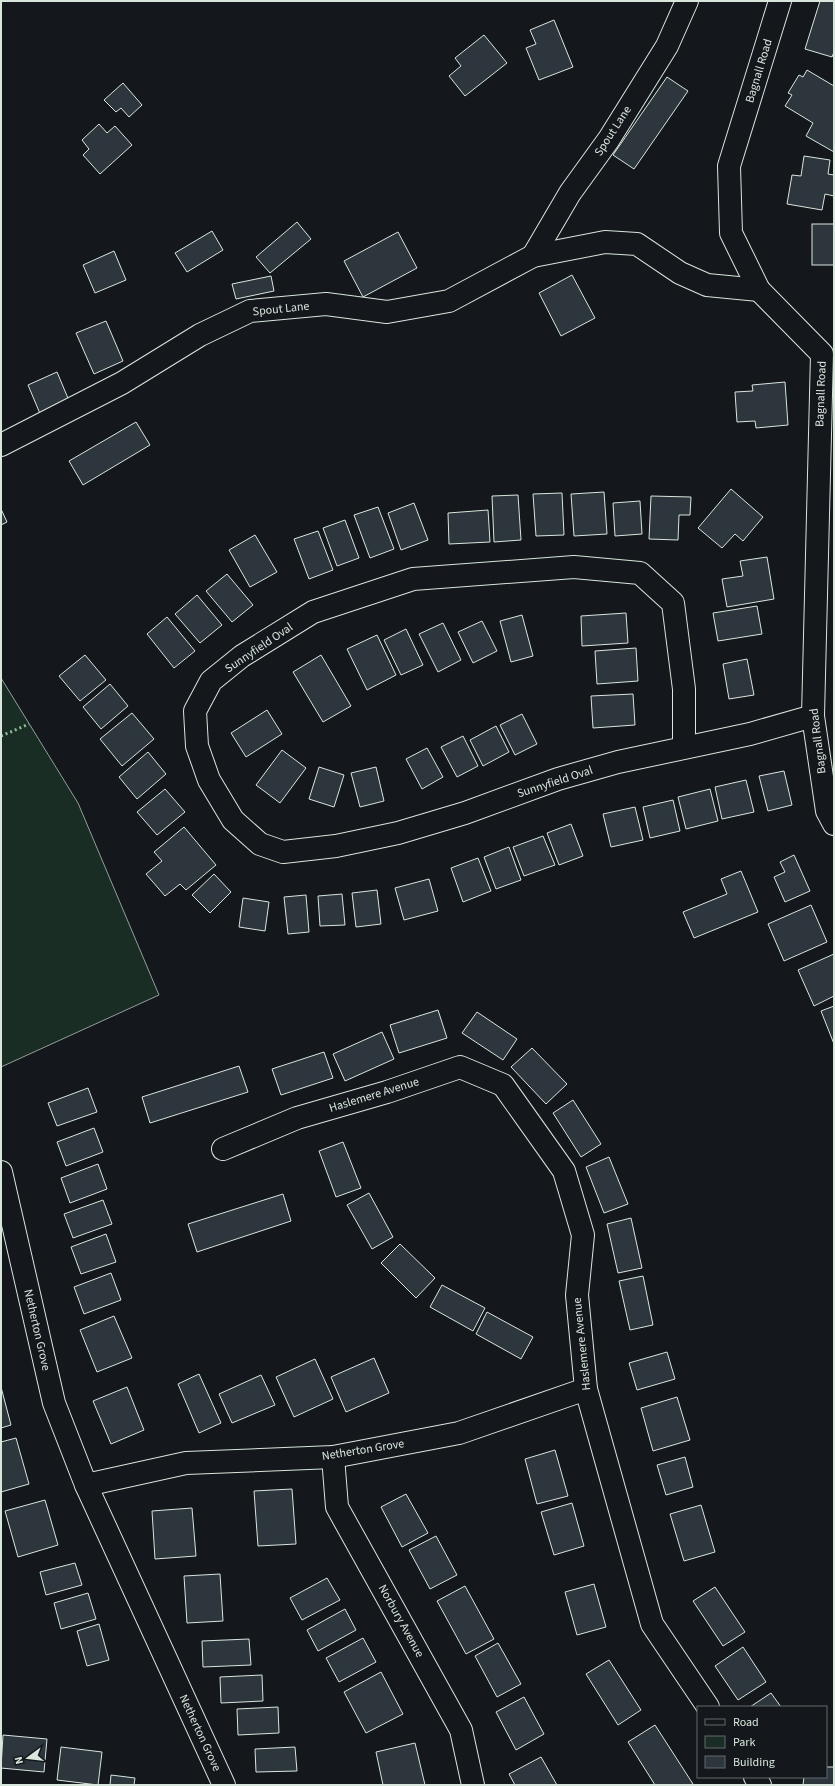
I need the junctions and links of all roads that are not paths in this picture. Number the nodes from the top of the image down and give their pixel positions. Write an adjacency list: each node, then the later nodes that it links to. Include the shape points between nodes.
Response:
1 (687, 1): 3 (street, Spout Lane, via 667,46 609,139 570,193)
2 (780, 1): 4 (street, Bagnall Road, via 729,166 731,233)
3 (533, 256): 4 (street, Spout Lane, via 605,242 638,244 680,273 707,285); 5 (street, Spout Lane, via 449,301 387,312 326,304 250,311 200,335 122,383)
4 (760, 290): 6 (street, Bagnall Road, via 822,354)
5 (1, 445)
6 (813, 716): 7 (street, Sunnyfield Oval, via 750,734); 8 (street, Bagnall Road, via 827,811)
7 (684, 748): 7 (street, Sunnyfield Oval, via 684,689 673,603 640,573 574,567 413,579 313,612 242,656 211,681 195,711 197,746 209,780 233,820 260,844 283,852 336,846 398,833 465,813 558,779 618,762)
8 (834, 824)
9 (222, 1149): 11 (street, Haslemere Avenue, via 298,1118 460,1067 503,1085 564,1171 584,1236 577,1295)
10 (1, 1172): 13 (street, Netherton Grove, via 54,1403)
11 (586, 1389): 12 (street, Netherton Grove, via 460,1433); 14 (street, Haslemere Avenue, via 652,1624)
12 (333, 1458): 13 (street, Netherton Grove, via 186,1463); 16 (street, Norbury Avenue, via 337,1507 462,1730)
13 (86, 1485): 15 (street, Netherton Grove)
14 (707, 1706)
15 (224, 1785)
16 (473, 1785)

